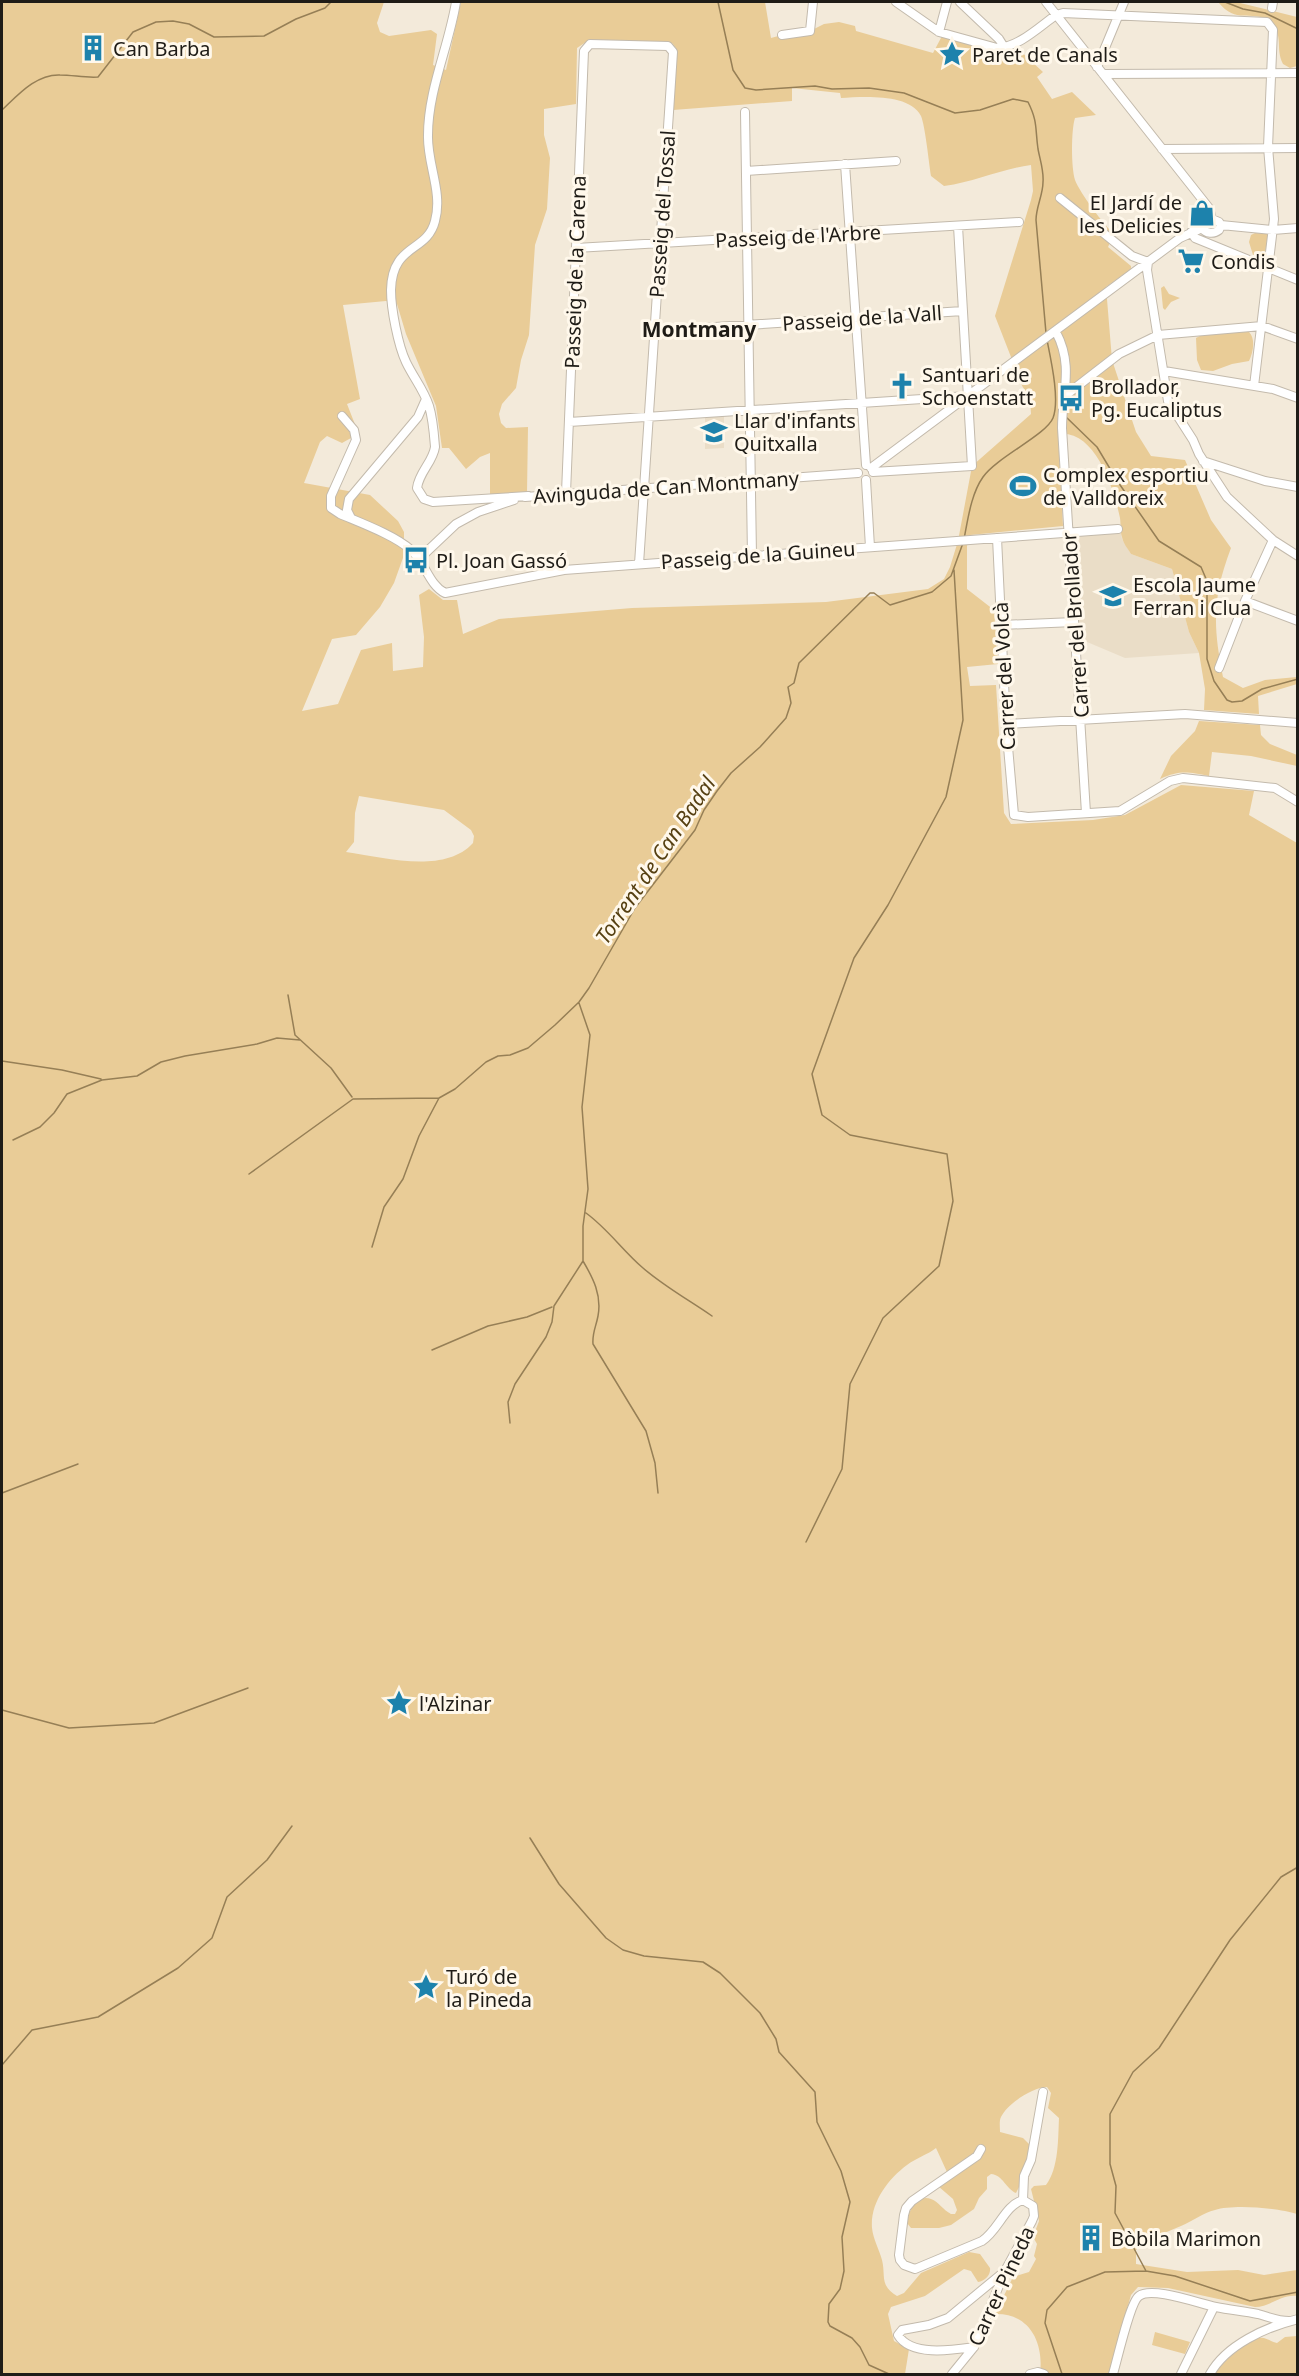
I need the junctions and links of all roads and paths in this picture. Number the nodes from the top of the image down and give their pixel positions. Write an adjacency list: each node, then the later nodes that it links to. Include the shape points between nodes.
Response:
1 (456, 2): 55 (street, via 428,134 438,198 435,223 428,235 399,259 391,290 405,360)
2 (813, 2): 11 (street, via 810,32)
3 (896, 2): 10 (street)
4 (948, 2): 10 (street)
5 (960, 2): 13 (street)
6 (1047, 2): 9 (street)
7 (1124, 2): 8 (street)
8 (1119, 14): 9 (street); 14 (street); 15 (street, via 1267,22 1273,30)
9 (1056, 15): 13 (street); 14 (street)
10 (939, 32): 13 (street)
11 (782, 34)
12 (668, 46): 37 (street, Passeig del Tossal, via 673,52); 39 (street, Passeig de la Carena, via 590,44 584,51)
13 (1004, 48)
14 (1097, 67): 17 (street)
15 (1271, 72): 16 (street); 17 (street); 19 (street)
16 (1298, 73)
17 (1103, 75): 21 (street)
18 (745, 112): 24 (street)
19 (1268, 147): 20 (street); 21 (street); 32 (street)
20 (1298, 148)
21 (1162, 149): 26 (street, via 1209,208)
22 (896, 161): 23 (street)
23 (845, 164): 24 (street); 34 (street)
24 (746, 171): 36 (street)
25 (1060, 198): 40 (street, via 1132,256)
26 (1212, 219): 28 (street); 30 (street, via 1204,222)
27 (1019, 222): 29 (street, Passeig de l'Arbre)
28 (1221, 225): 32 (street); 35 (street)
29 (958, 226): 34 (street, Passeig de l'Arbre); 43 (street)
30 (1202, 228): 33 (street); 35 (street)
31 (1298, 228): 32 (street)
32 (1273, 230): 41 (street)
33 (1191, 232): 38 (street, via 1195,238); 40 (street)
34 (850, 233): 36 (street, Passeig de l'Arbre); 44 (street)
35 (1214, 233): 38 (street)
36 (747, 239): 37 (street, Passeig de l'Arbre); 45 (street)
37 (660, 244): 39 (street, Passeig de l'Arbre); 47 (street, Passeig del Tossal)
38 (1212, 244): 41 (street)
39 (576, 248): 61 (street, Passeig de la Carena)
40 (1148, 262): 48 (street); 49 (street)
41 (1268, 268): 42 (street); 46 (street)
42 (1298, 280)
43 (963, 311): 44 (street, Passeig de la Vall); 54 (street)
44 (856, 318): 45 (street, Passeig de la Vall); 57 (street)
45 (748, 325): 47 (street, Passeig de la Vall); 58 (street)
46 (1262, 326): 49 (street); 50 (street); 52 (street)
47 (654, 331): 60 (street, Passeig del Tossal)
48 (1056, 332): 53 (street, Carrer del Brollador, via 1065,362); 54 (street)
49 (1158, 335): 51 (street); 53 (street, via 1119,354)
50 (1298, 339)
51 (1164, 371): 52 (street); 62 (street, via 1168,401)
52 (1254, 386): 56 (street)
53 (1066, 395): 73 (street, Carrer del Brollador, via 1062,428)
54 (969, 396): 57 (street); 63 (street); 63 (street, via 972,466)
55 (426, 399): 70 (street, via 435,447 418,480 417,488 424,499 433,502); 71 (street, via 418,417 349,499 347,510)
56 (1298, 399)
57 (862, 403): 58 (street); 63 (street)
58 (750, 411): 60 (street); 65 (street)
59 (342, 416): 71 (street, via 354,430 356,440 329,504 334,511)
60 (648, 418): 61 (street); 68 (street, Passeig del Tossal)
61 (569, 422): 69 (street, Passeig de la Carena)
62 (1203, 461): 67 (street); 75 (street, via 1227,496)
63 (870, 469): 64 (street, via 860,468); 66 (street, via 872,477)
64 (858, 473): 65 (street, Avinguda de Can Montmany); 66 (street)
65 (752, 480): 68 (street, Avinguda de Can Montmany); 77 (street)
66 (866, 480): 76 (street)
67 (1298, 487)
68 (644, 488): 69 (street, Avinguda de Can Montmany); 80 (street, Passeig del Tossal)
69 (566, 493): 70 (street, Avinguda de Can Montmany)
70 (528, 496): 79 (street, Avinguda de Can Montmany, via 478,512 456,524)
71 (352, 519): 79 (street, via 405,544)
72 (1118, 529): 73 (street, Passeig de la Guineu)
73 (1068, 531): 74 (street, Passeig de la Guineu); 83 (street, Carrer del Brollador)
74 (996, 538): 76 (street, Passeig de la Guineu); 84 (street, Carrer del Volcà)
75 (1273, 540): 78 (street); 81 (street)
76 (870, 547): 77 (street, Passeig de la Guineu)
77 (752, 556): 80 (street, Passeig de la Guineu)
78 (1298, 556)
79 (420, 558): 80 (street, Passeig de la Guineu, via 437,589 446,593 564,570)
80 (639, 564)
81 (1245, 601): 82 (street); 85 (street)
82 (1298, 621)
83 (1074, 622): 84 (street); 86 (street, Carrer del Brollador)
84 (1001, 625): 88 (street, Carrer del Volcà)
85 (1219, 668)
86 (1081, 720): 87 (street, via 1194,714); 88 (street); 90 (street, Carrer del Brollador)
87 (1298, 723)
88 (1006, 724): 90 (street, Carrer del Volcà, via 1012,813 1016,817)
89 (1298, 802): 90 (street, via 1275,788 1183,778 1170,781 1120,811)
90 (1086, 813)
91 (1043, 2092): 93 (street, Carrer Pineda, via 1031,2160 1024,2176)
92 (981, 2149): 93 (street, via 977,2156 906,2208 901,2263 915,2269 982,2241 992,2234 1013,2205)
93 (1023, 2200): 94 (street, Carrer Pineda, via 1033,2206 1034,2216)
94 (1005, 2271): 99 (street, Carrer Pineda); 99 (street, via 948,2318 902,2330 898,2335 907,2343 932,2350)
95 (1214, 2307): 96 (street); 103 (street, via 1165,2295 1138,2296); 104 (street)
96 (1266, 2317): 97 (street); 98 (street)
97 (1293, 2320): 98 (street)
98 (1270, 2328): 105 (street, via 1239,2345)
99 (974, 2347): 100 (street, Carrer Pineda)
100 (952, 2374)
101 (1030, 2374): 102 (street)
102 (1044, 2374)
103 (1113, 2374)
104 (1181, 2374)
105 (1210, 2374)

